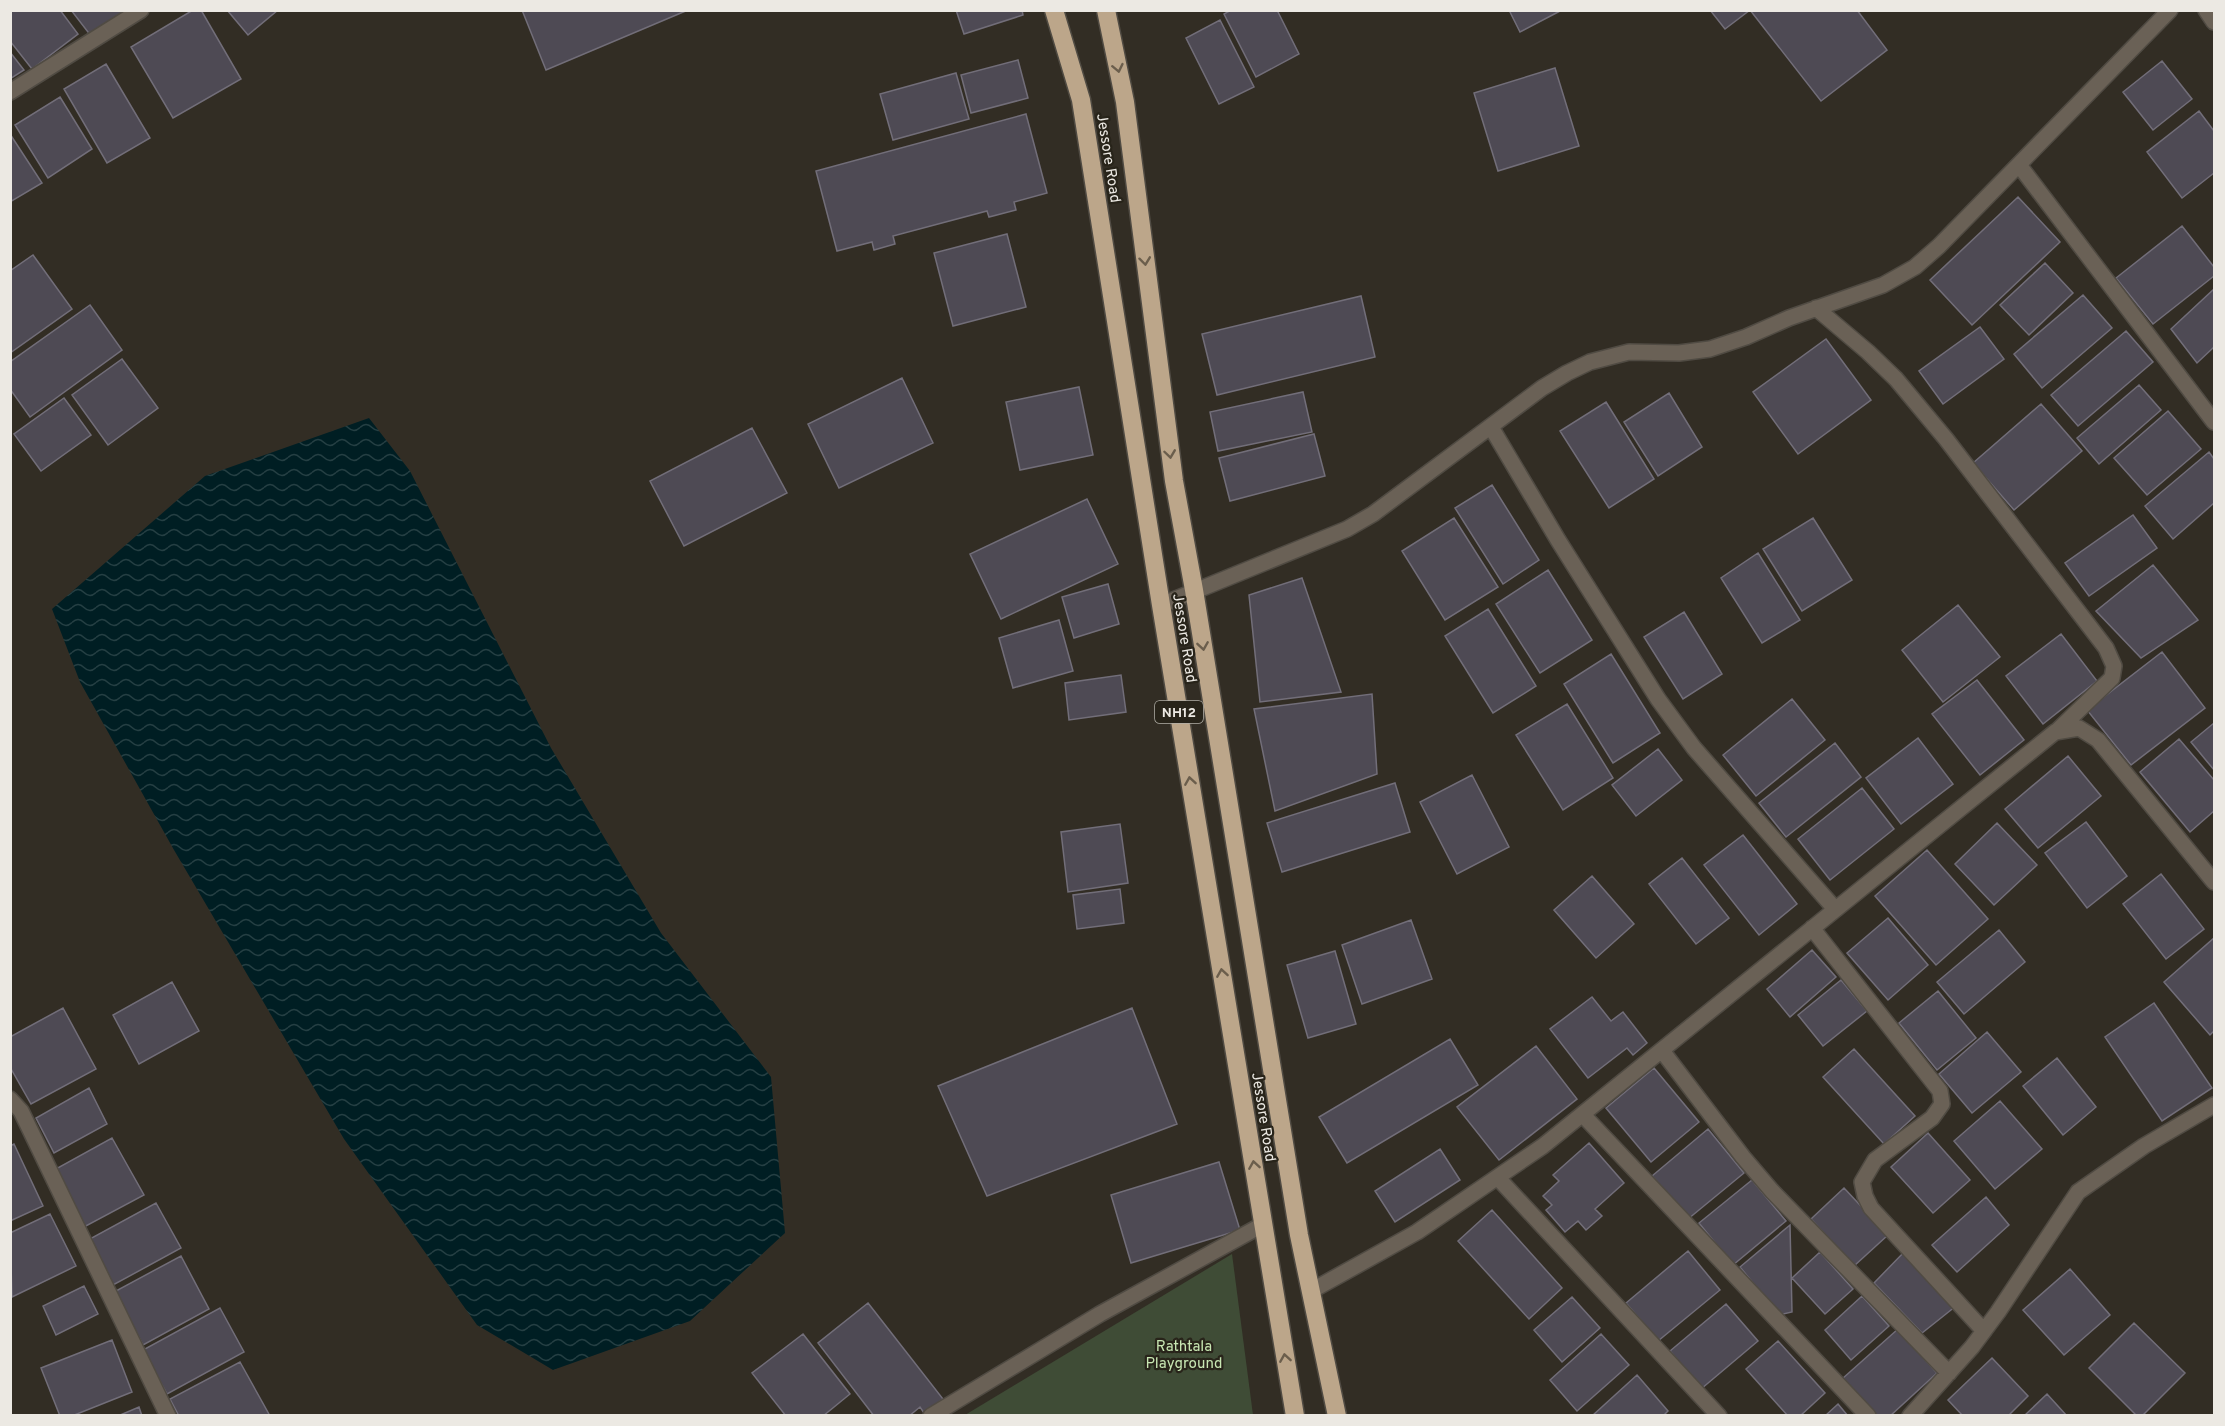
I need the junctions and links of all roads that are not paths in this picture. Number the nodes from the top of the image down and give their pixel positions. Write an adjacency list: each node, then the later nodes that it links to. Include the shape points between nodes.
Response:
1 (141, 10): 7 (street)
2 (1054, 10): 13 (highway, Jessore Road / NH12, via 1081,100)
3 (1106, 10): 12 (highway, NH12, one-way to 12, via 1125,102 1174,481)
4 (2170, 10): 8 (street)
5 (2206, 10): 6 (street)
6 (2214, 22)
7 (10, 92)
8 (2019, 165): 9 (street, via 1915,267 1883,285); 10 (street)
9 (1816, 308): 11 (street, via 1710,349 1629,352 1590,362 1542,388); 14 (street, via 1896,379 2106,648 2114,666 2112,678)
10 (2214, 422)
11 (1491, 427): 12 (street, via 1347,529); 16 (street, via 1658,699 1694,748)
12 (1194, 590): 13 (street); 24 (highway, NH12, one-way to 24)
13 (1161, 605): 23 (highway, Jessore Road / NH12, one-way to 13)
14 (2055, 732): 15 (street, via 2079,728 2098,740); 16 (street)
15 (2214, 882)
16 (1835, 909): 17 (street)
17 (1812, 928): 18 (street); 25 (street, via 1940,1092 1941,1104 1932,1118 1875,1160 1862,1182 1865,1196 1871,1208)
18 (1663, 1052): 21 (street); 26 (street, via 1772,1191)
19 (10, 1099): 27 (street, via 21,1110)
20 (2214, 1104): 25 (street, via 2078,1192)
21 (1583, 1115): 22 (street); 32 (street)
22 (1498, 1178): 24 (street, via 1417,1232); 31 (street)
23 (1264, 1224): 28 (street, via 1100,1314); 29 (highway, Jessore Road / NH12, one-way to 23)
24 (1311, 1291): 30 (highway, NH12)
25 (1984, 1330): 26 (street)
26 (1949, 1373): 33 (street)
27 (168, 1416)
28 (931, 1416)
29 (1295, 1416)
30 (1337, 1416)
31 (1719, 1416)
32 (1868, 1416)
33 (1910, 1416)

